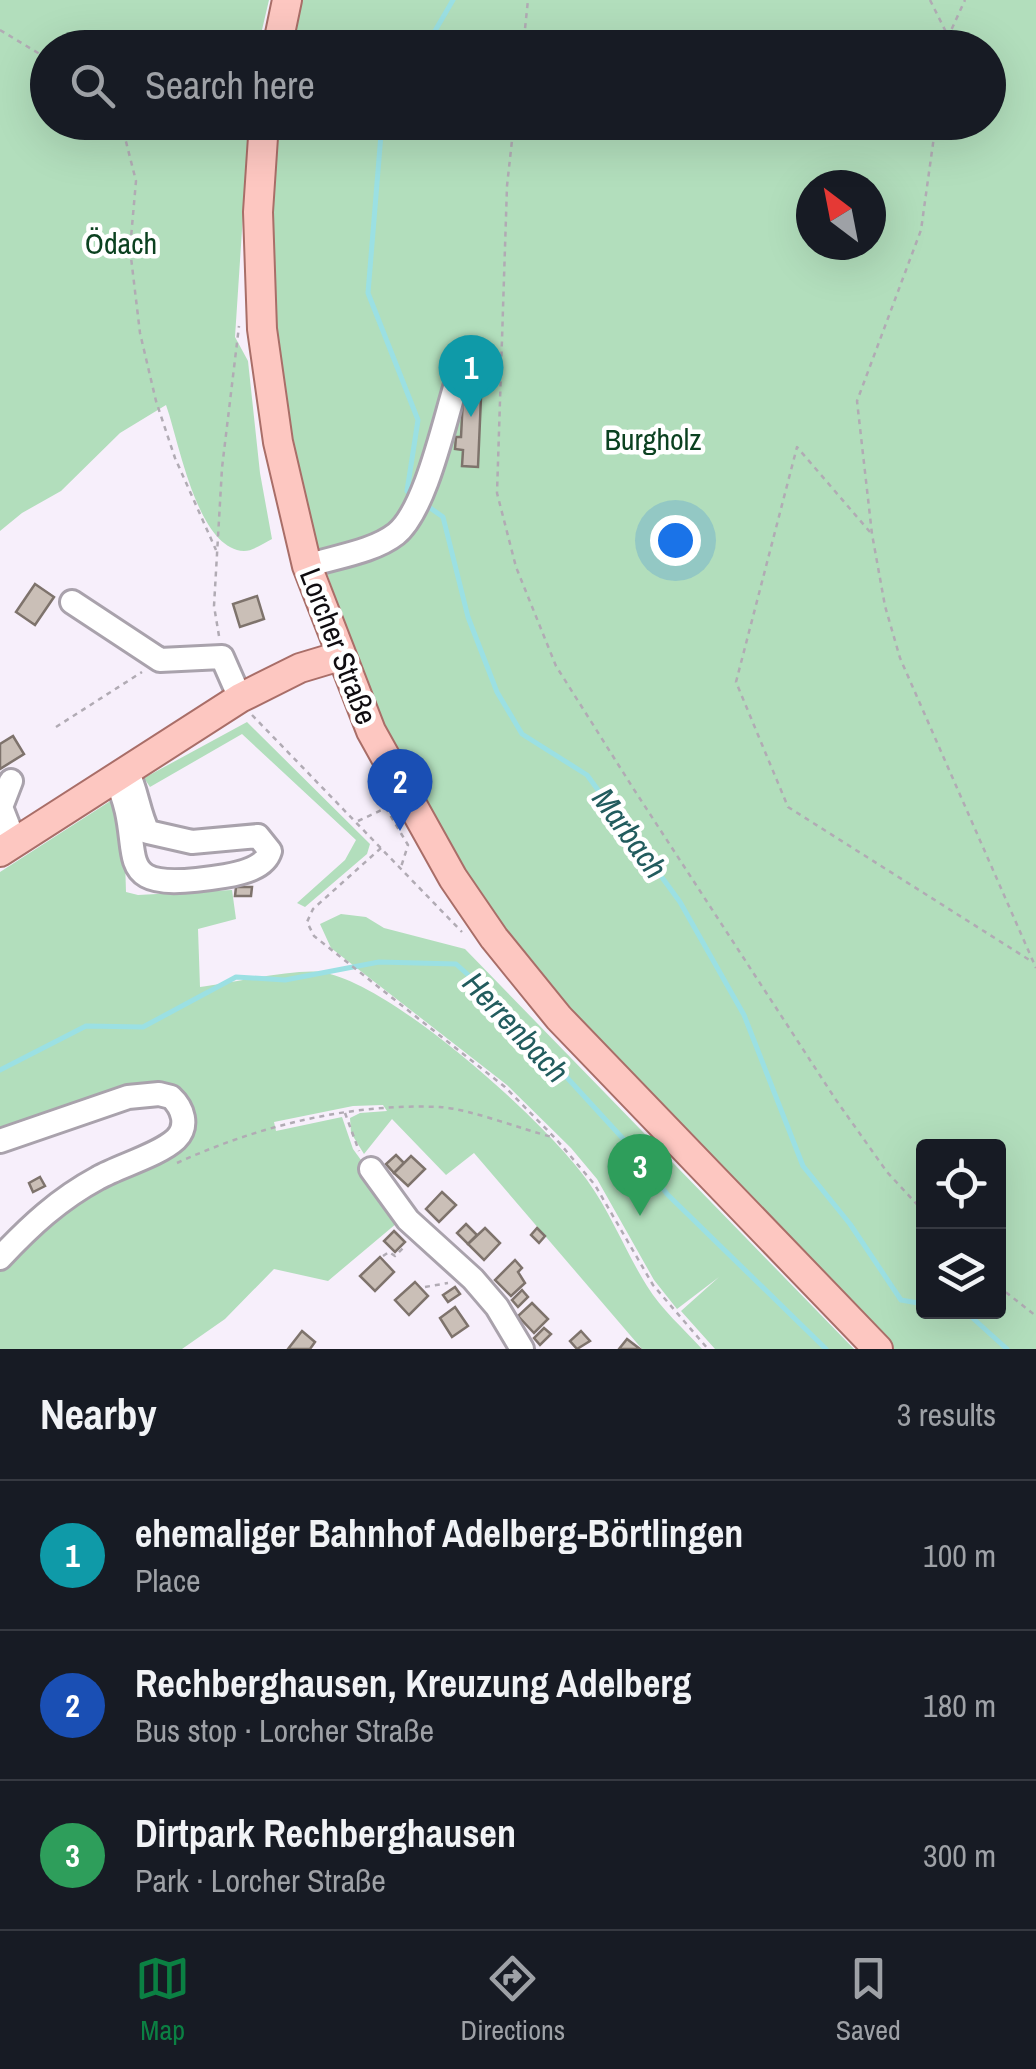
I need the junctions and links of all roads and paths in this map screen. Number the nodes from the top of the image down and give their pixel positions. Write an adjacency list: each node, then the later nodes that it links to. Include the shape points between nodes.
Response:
1 (287, 0): 6 (main road)
2 (528, 0): 7 (path)
3 (930, 0): 8 (path)
4 (965, 0): 9 (path)
5 (0, 30): 10 (path)
6 (281, 30)
7 (524, 30)
8 (945, 30)
9 (951, 30)
10 (30, 48)
11 (126, 140): 18 (path, via 136,181 130,249 140,333 174,458)
12 (263, 140): 19 (main road, Lorcher Straße, via 262,330 278,442)
13 (512, 140): 38 (path, via 497,493 516,568 556,666 632,788 836,1100)
14 (934, 140): 17 (path, via 921,230 857,401)
15 (240, 325): 18 (path)
16 (456, 380): 19 (street, via 409,520 382,542)
17 (872, 534): 31 (path, via 900,658); 31 (path, via 797,447 736,682 788,807)
18 (216, 552): 22 (path, via 214,606)
19 (307, 566): 21 (main road, Lorcher Straße)
20 (72, 602): 23 (street)
21 (340, 656): 24 (main road, via 300,668); 48 (main road, Lorcher Straße, via 419,822 494,938 559,1018)
22 (222, 657): 23 (street); 24 (street)
23 (160, 660): 25 (path)
24 (245, 706): 26 (main road); 28 (path)
25 (56, 726)
26 (121, 775): 26 (street, via 133,860 143,876 228,876 268,859 270,851 258,836 192,842 148,832 132,782); 29 (main road)
27 (11, 781): 29 (street, via 1,807)
28 (357, 822): 30 (path, via 386,808 408,845); 34 (path, via 382,847 314,909 307,922 314,936 505,1087)
29 (8, 848)
30 (401, 867)
31 (1032, 961): 32 (path)
32 (1036, 968)
33 (346, 1113): 34 (path, via 442,1107); 36 (path, via 256,1131); 37 (path)
34 (556, 1138): 47 (path, via 595,1185 653,1286)
35 (0, 1141): 41 (street, via 128,1097 171,1098 184,1119 172,1142 53,1205)
36 (175, 1164)
37 (371, 1169): 39 (street)
38 (916, 1203)
39 (413, 1226): 40 (path, via 395,1256); 42 (street)
40 (383, 1256)
41 (0, 1258)
42 (462, 1269): 43 (path, via 446,1284); 46 (street, via 497,1306)
43 (425, 1287)
44 (1006, 1292): 45 (path)
45 (1036, 1316)
46 (522, 1349)
47 (708, 1349)
48 (878, 1349)

